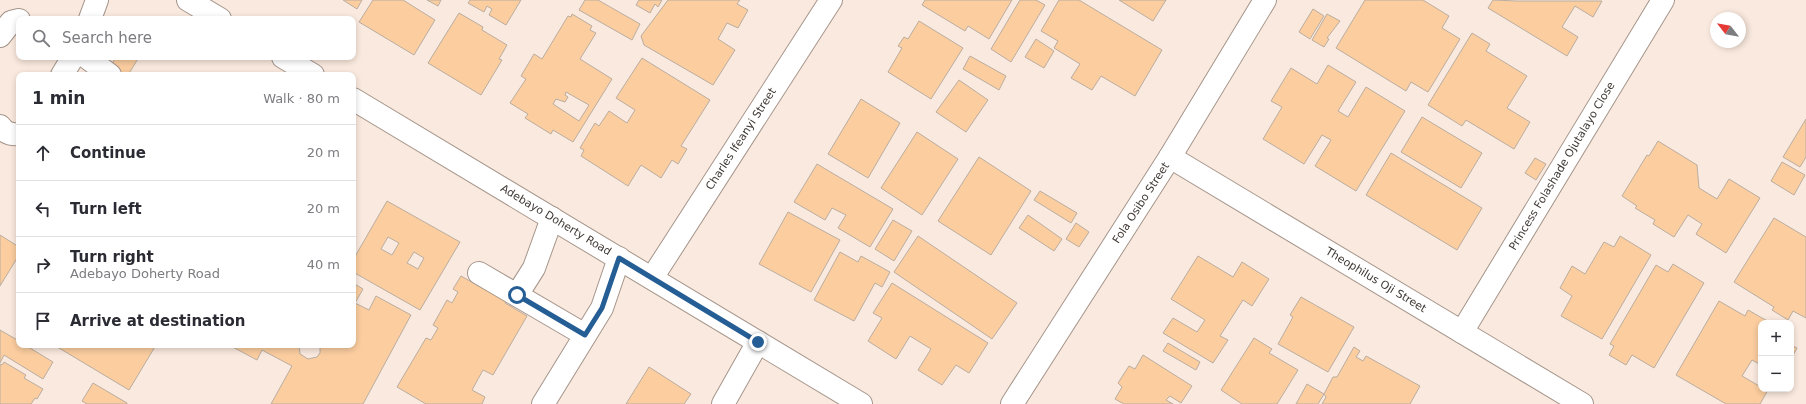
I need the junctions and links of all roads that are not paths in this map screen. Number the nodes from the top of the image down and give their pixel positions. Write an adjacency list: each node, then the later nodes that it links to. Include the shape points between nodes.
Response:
1 (97, 0): 6 (street)
2 (188, 0): 7 (street)
3 (831, 0): 21 (street, Charles Ifeanyi Street)
4 (1265, 0): 17 (street, Fola Osibo Street)
5 (1663, 0): 23 (street, Princess Folashade Ojutalayo Close)
6 (91, 16)
7 (215, 16)
8 (16, 20): 9 (street, via 11,22)
9 (0, 36)
10 (71, 60): 12 (street)
11 (90, 60): 13 (street)
12 (64, 72)
13 (106, 72)
14 (356, 101): 18 (street, Adebayo Doherty Road)
15 (0, 126): 16 (street, via 4,131)
16 (16, 134)
17 (1170, 157): 23 (street, Theophilus Oji Street); 29 (street, Fola Osibo Street)
18 (552, 218): 19 (street, Adebayo Doherty Road); 22 (street, via 534,268)
19 (619, 258): 21 (street, Adebayo Doherty Road); 24 (street, via 602,308)
20 (479, 273): 22 (street)
21 (652, 278): 25 (street, Adebayo Doherty Road)
22 (517, 295): 24 (street)
23 (1462, 332): 30 (street, Theophilus Oji Street)
24 (585, 335): 27 (street)
25 (758, 342): 26 (street, Adebayo Doherty Road); 28 (street)
26 (853, 402)
27 (543, 404)
28 (723, 404)
29 (1012, 404)
30 (1582, 404)

